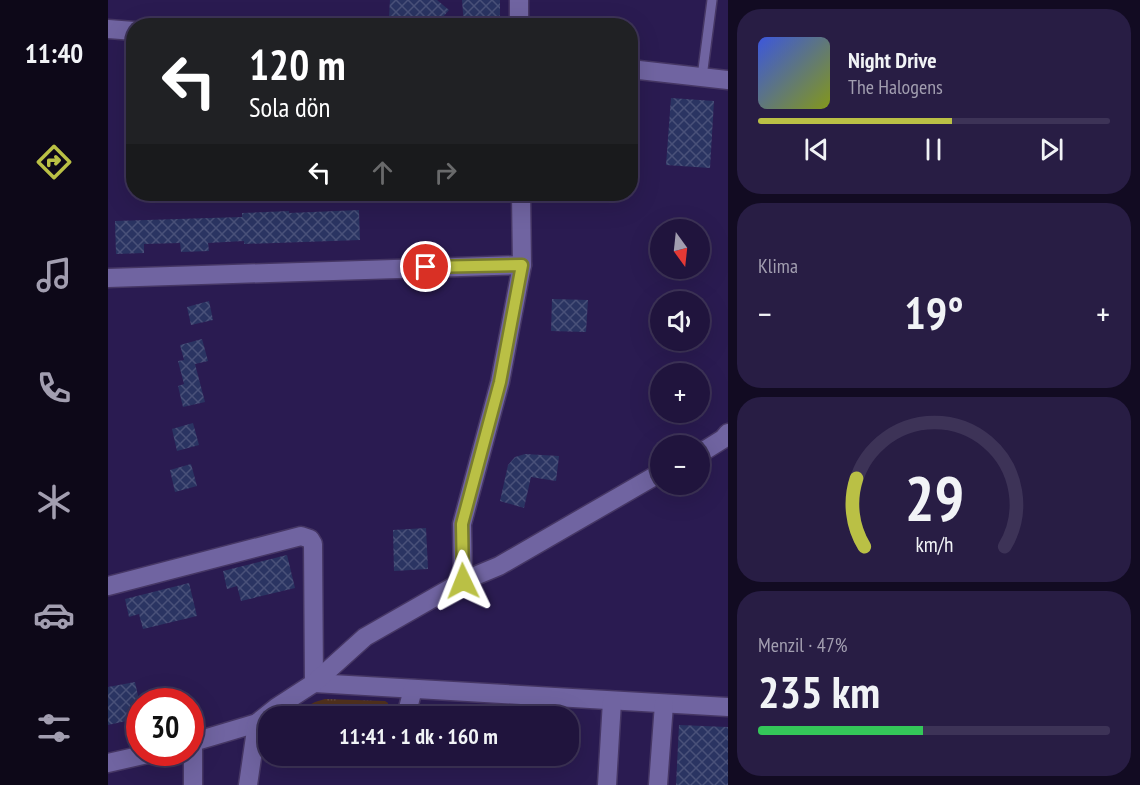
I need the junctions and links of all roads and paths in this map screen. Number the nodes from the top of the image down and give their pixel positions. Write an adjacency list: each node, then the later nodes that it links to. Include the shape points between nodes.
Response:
1 (519, 0): 3 (street)
2 (712, 0): 7 (lane)
3 (519, 18)
4 (108, 29): 5 (street)
5 (126, 30)
6 (638, 70): 7 (street)
7 (702, 77): 8 (street)
8 (728, 80)
9 (521, 201): 10 (street)
10 (522, 265): 11 (street); 15 (street, via 500,382 462,524)
11 (108, 278)
12 (726, 438): 13 (street)
13 (710, 447)
14 (650, 479): 15 (street, via 499,566)
15 (463, 581): 17 (street, via 365,637)
16 (108, 585): 17 (street, via 301,536 310,539 314,544)
17 (314, 683): 18 (street); 23 (street)
18 (413, 689): 19 (street); 21 (street)
19 (612, 701): 20 (street); 32 (street)
20 (664, 704): 22 (street); 33 (street)
21 (409, 706)
22 (728, 707)
23 (257, 723): 24 (street); 25 (street)
24 (258, 728)
25 (204, 738)
26 (258, 753): 31 (street)
27 (126, 760): 28 (street)
28 (108, 764)
29 (193, 766): 30 (street)
30 (193, 785)
31 (248, 785)
32 (607, 785)
33 (658, 785)

